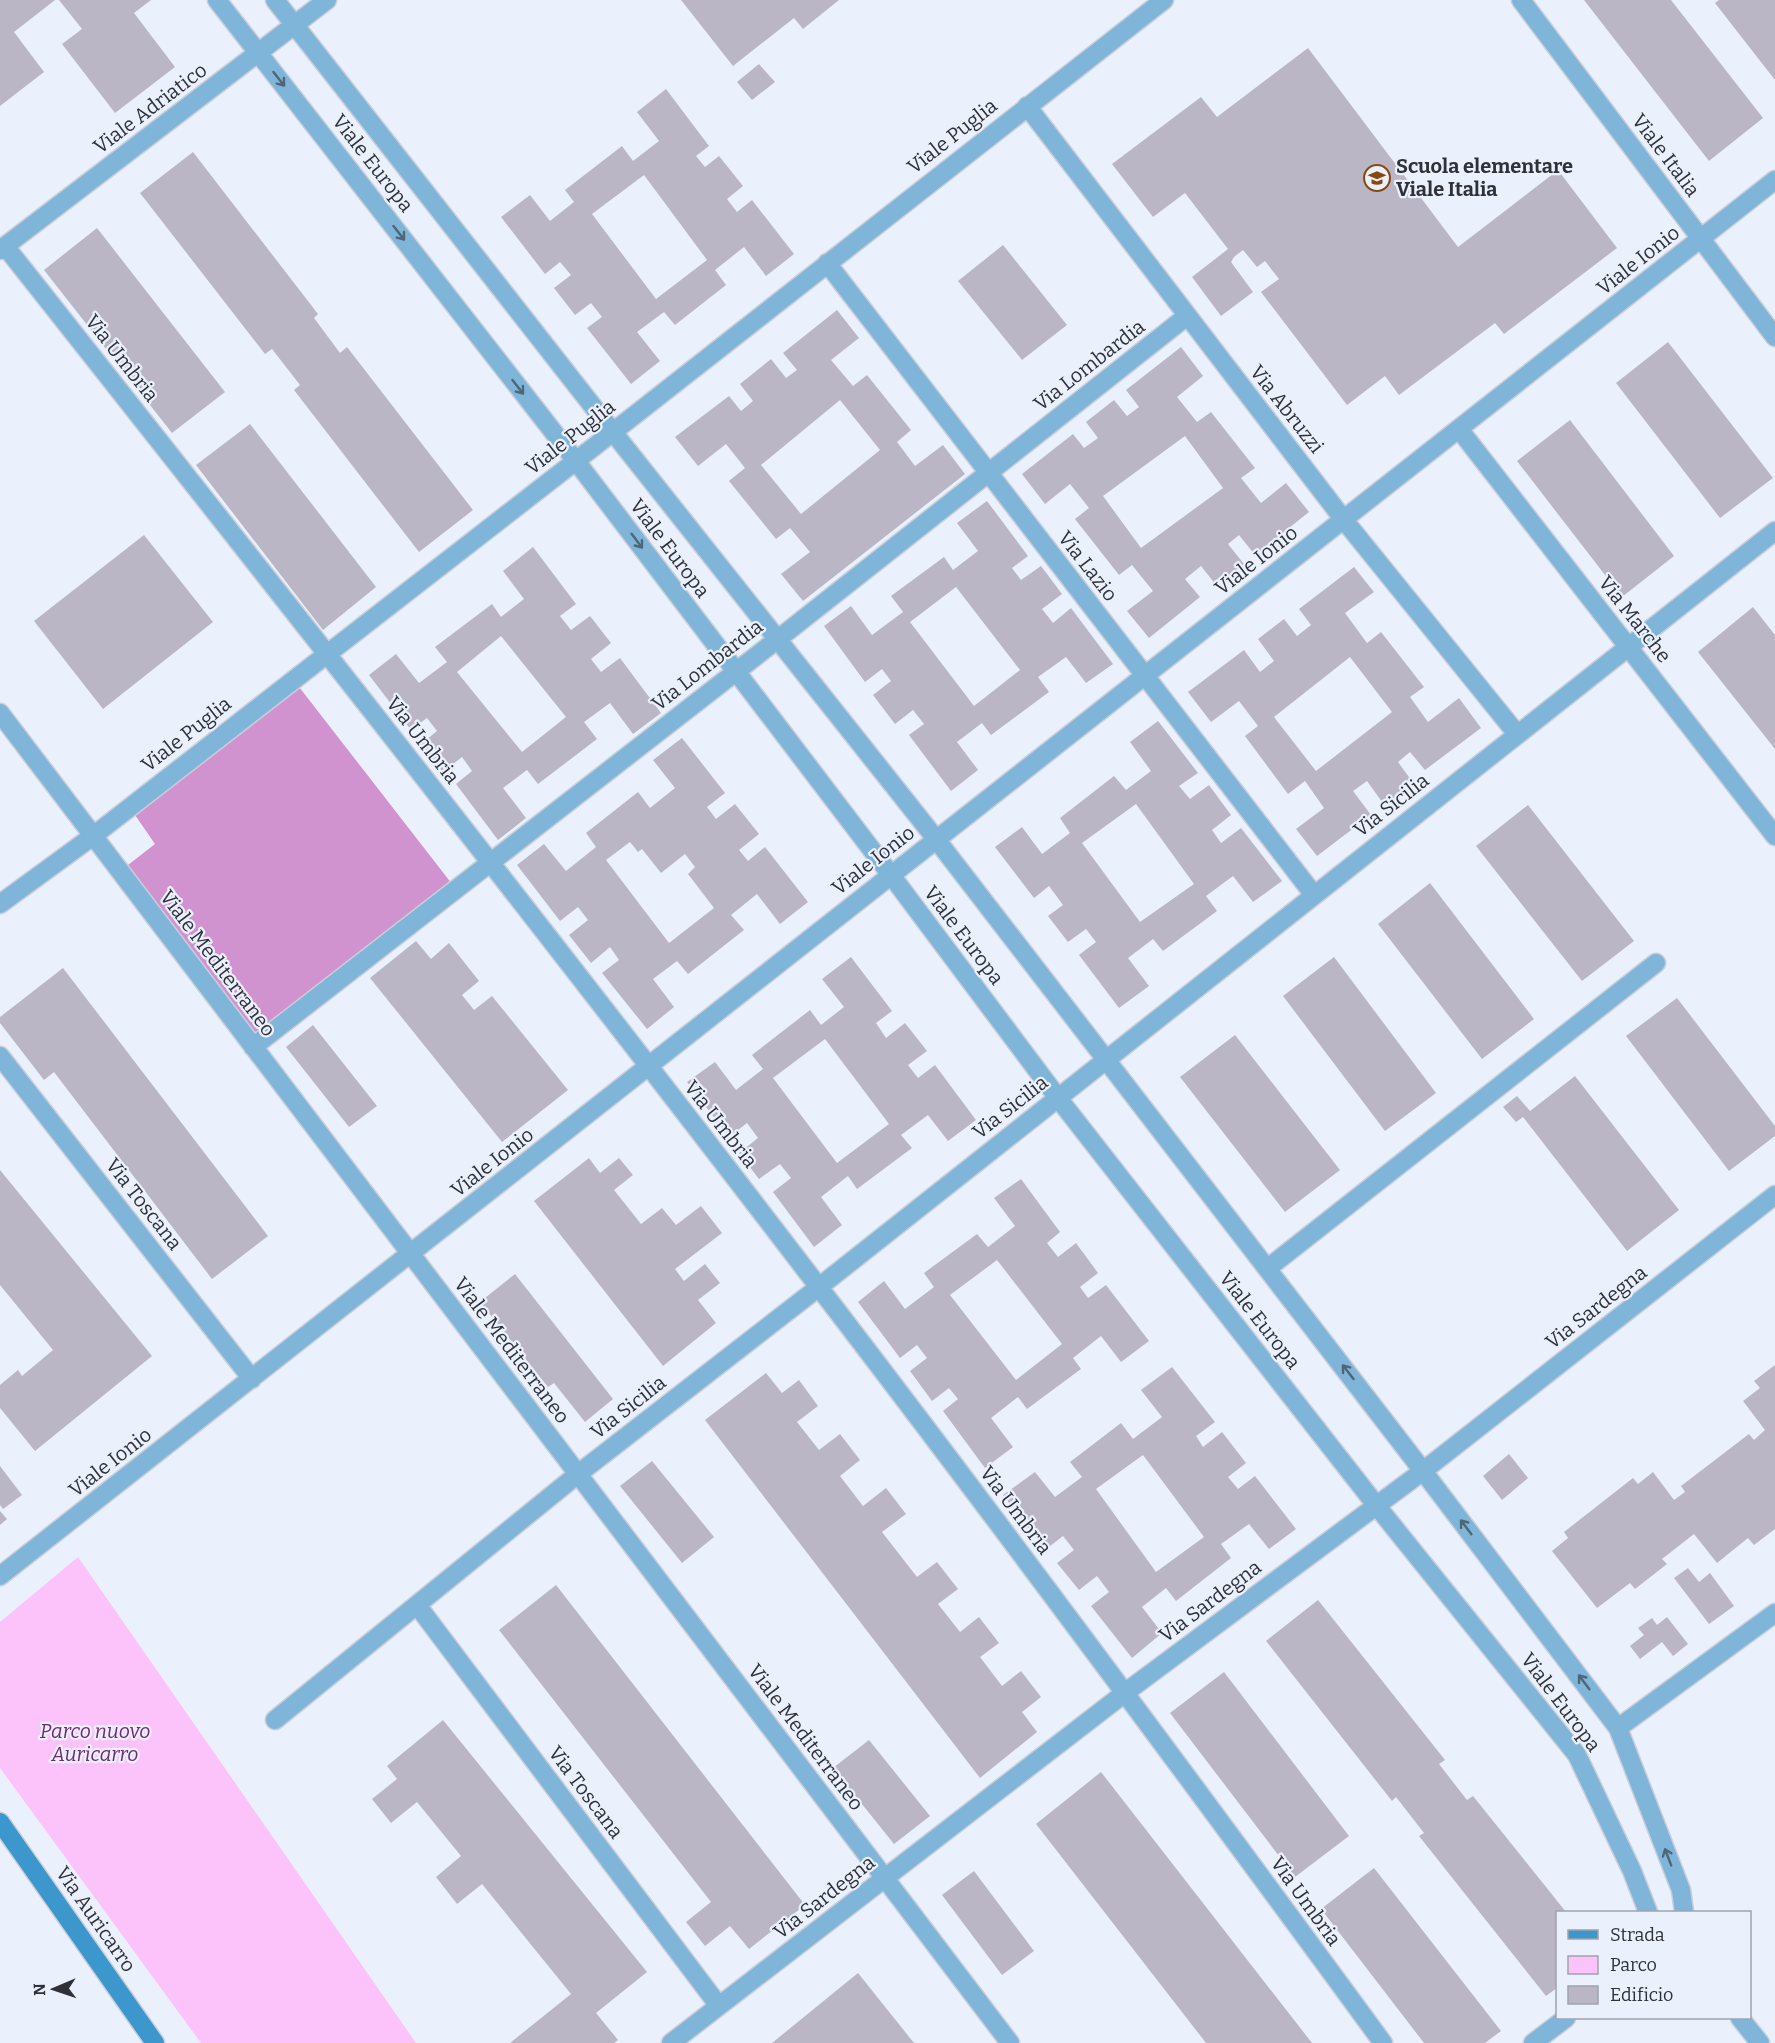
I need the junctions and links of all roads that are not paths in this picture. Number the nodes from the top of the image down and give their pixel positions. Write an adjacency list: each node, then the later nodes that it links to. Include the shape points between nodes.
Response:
1 (217, 0): 7 (street, Viale Europa)
2 (275, 0): 6 (street, Viale Europa)
3 (327, 0): 6 (street, Viale Adriatico)
4 (1164, 0): 8 (street, Viale Puglia)
5 (1521, 0): 10 (street, Viale Italia)
6 (295, 26): 7 (street, Viale Adriatico); 16 (street, Viale Europa)
7 (259, 53): 11 (street, Viale Adriatico); 17 (street, Viale Europa, one-way to 17)
8 (1027, 106): 12 (street, Viale Puglia); 13 (street, Via Abruzzi)
9 (1775, 180): 10 (street, Viale Ionio)
10 (1701, 239): 14 (street, Viale Italia); 15 (street, Viale Ionio)
11 (3, 248): 23 (street, Via Umbria)
12 (827, 263): 16 (street, Viale Puglia); 18 (street, Via Lazio)
13 (1187, 316): 18 (street, Via Lombardia); 19 (street, Via Abruzzi)
14 (1775, 337)
15 (1459, 429): 19 (street, Viale Ionio); 22 (street, Via Marche)
16 (613, 432): 17 (street, Viale Puglia); 21 (street, Viale Europa)
17 (576, 461): 23 (street, Viale Puglia); 24 (street, Viale Europa, one-way to 24)
18 (988, 473): 21 (street, Via Lombardia); 25 (street, Via Lazio)
19 (1344, 520): 25 (street, Viale Ionio); 27 (street, Via Abruzzi)
20 (1775, 531): 22 (street, Via Sicilia)
21 (778, 639): 24 (street, Via Lombardia); 30 (street, Viale Europa)
22 (1628, 647): 27 (street, Via Sicilia); 29 (street, Via Marche)
23 (327, 653): 28 (street, Viale Puglia); 31 (street, Via Umbria)
24 (736, 671): 31 (street, Via Lombardia); 32 (street, Viale Europa)
25 (1145, 676): 30 (street, Viale Ionio); 33 (street, Via Lazio)
26 (0, 713): 28 (street, Viale Mediterraneo)
27 (1517, 734): 33 (street, Via Sicilia)
28 (93, 836): 34 (street, Viale Puglia); 36 (street, Viale Mediterraneo)
29 (1775, 836)
30 (936, 839): 32 (street, Viale Ionio); 38 (street, Viale Europa)
31 (490, 863): 36 (street, Via Lombardia); 39 (street, Via Umbria)
32 (891, 874): 39 (street, Viale Ionio); 40 (street, Viale Europa)
33 (1314, 895): 38 (street, Via Sicilia)
34 (0, 904)
35 (1656, 963): 43 (street)
36 (253, 1047): 42 (street, Viale Mediterraneo)
37 (0, 1056): 45 (street, Via Toscana)
38 (1107, 1059): 40 (street, Via Sicilia); 43 (street, Viale Europa)
39 (649, 1067): 42 (street, Viale Ionio); 44 (street, Via Umbria)
40 (1058, 1098): 44 (street, Via Sicilia); 48 (street, Viale Europa)
41 (1775, 1195): 46 (street, Via Sardegna)
42 (411, 1254): 45 (street, Viale Ionio); 47 (street, Viale Mediterraneo)
43 (1268, 1268): 46 (street, Viale Europa, one-way to 43)
44 (819, 1287): 47 (street, Via Sicilia); 52 (street, Via Umbria)
45 (252, 1379): 49 (street, Viale Ionio)
46 (1424, 1471): 48 (street, Via Sardegna); 54 (street, Viale Europa, one-way to 46)
47 (578, 1474): 50 (street, Via Sicilia); 56 (street, Viale Mediterraneo)
48 (1376, 1505): 52 (street, Via Sardegna); 57 (street, Viale Europa, via 1576,1755)
49 (0, 1576)
50 (417, 1605): 53 (street, Via Sicilia); 59 (street, Via Toscana)
51 (1775, 1613): 54 (street)
52 (1126, 1692): 56 (street, Via Sardegna); 65 (street, Via Umbria)
53 (275, 1720)
54 (1618, 1728): 58 (street, Viale Europa, one-way to 54, via 1681,1890)
55 (0, 1822): 62 (street, Via Auricarro)
56 (885, 1878): 59 (street, Via Sardegna); 64 (street, Viale Mediterraneo)
57 (1648, 1911)
58 (1684, 1911)
59 (719, 2006): 63 (street, Via Sardegna)
60 (1565, 2019): 66 (street)
61 (1741, 2019): 67 (street)
62 (155, 2043)
63 (671, 2043)
64 (1010, 2043)
65 (1383, 2043)
66 (1533, 2043)
67 (1760, 2043)

